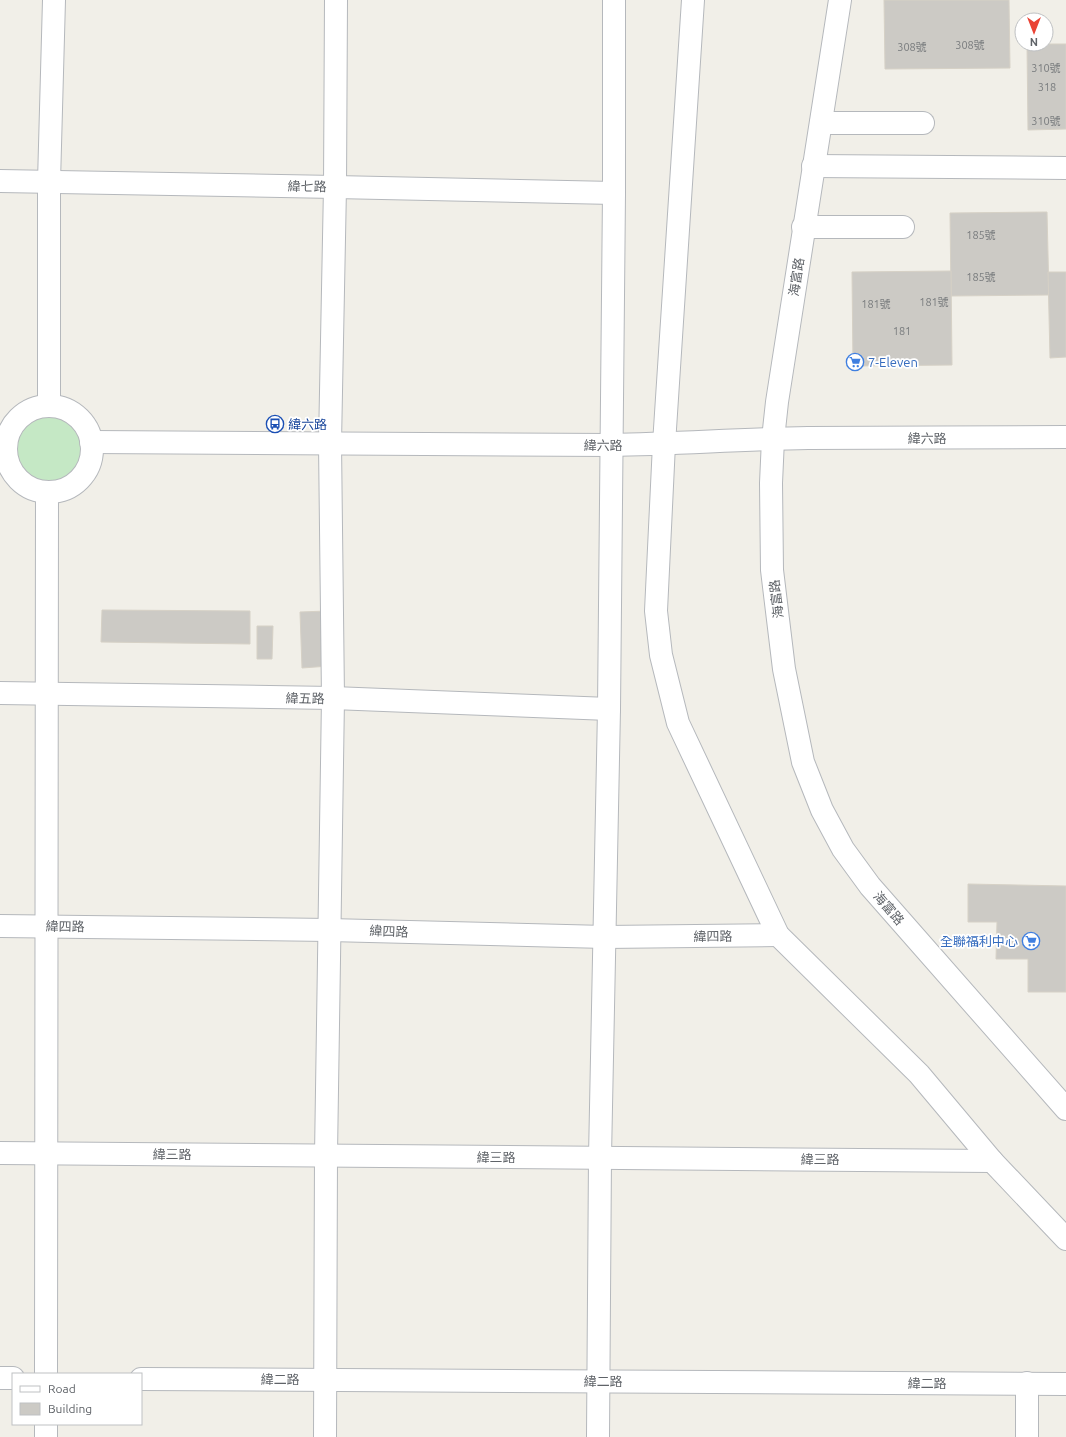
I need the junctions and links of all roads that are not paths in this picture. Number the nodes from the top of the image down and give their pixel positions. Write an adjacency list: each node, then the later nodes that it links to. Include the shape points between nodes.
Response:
1 (54, 0): 11 (street)
2 (336, 0): 12 (street)
3 (614, 0): 13 (street)
4 (693, 0): 22 (street)
5 (840, 0): 6 (street, 海富路)
6 (821, 123): 7 (street); 8 (street, 海富路)
7 (923, 123)
8 (813, 166): 9 (street); 14 (street, 海富路)
9 (1066, 168)
10 (0, 181): 11 (street, 緯七路)
11 (49, 182): 12 (street, 緯七路); 16 (street)
12 (335, 186): 13 (street, 緯七路); 21 (street)
13 (614, 193): 23 (street)
14 (803, 227): 15 (street); 18 (street, 海富路)
15 (903, 227)
16 (49, 406): 19 (street, via 32,409 22,415); 20 (street, via 70,411 81,420)
17 (1066, 437): 18 (street, 緯六路)
18 (773, 439): 22 (street, 緯六路); 34 (street, 海富路, via 772,570 784,669 803,762 822,810 843,849 870,886)
19 (3, 440): 24 (street, via 7,462 13,474 28,487)
20 (92, 442): 21 (street, 緯六路); 24 (street, via 91,459 78,480 67,488)
21 (330, 443): 23 (street, 緯六路); 27 (street)
22 (664, 444): 23 (street, 緯六路); 32 (street, via 656,611 661,655 678,723)
23 (611, 445): 28 (street)
24 (47, 492): 26 (street)
25 (0, 693): 26 (street, 緯五路)
26 (47, 694): 27 (street, 緯五路); 30 (street)
27 (334, 698): 28 (street, 緯五路); 31 (street)
28 (609, 709): 33 (street)
29 (0, 926): 30 (street, 緯四路)
30 (46, 926): 31 (street, 緯四路); 36 (street)
31 (329, 930): 33 (street, 緯四路); 37 (street)
32 (778, 935): 33 (street, 緯四路); 39 (street, via 919,1074)
33 (605, 937): 38 (street)
34 (1066, 1109)
35 (0, 1152): 36 (street, 緯三路)
36 (46, 1153): 37 (street, 緯三路); 41 (street)
37 (326, 1155): 38 (street, 緯三路); 45 (street)
38 (600, 1157): 39 (street, 緯三路); 46 (street)
39 (992, 1161): 40 (street)
40 (1066, 1239)
41 (46, 1373)
42 (0, 1378): 43 (street)
43 (12, 1378)
44 (142, 1379): 45 (street, 緯二路)
45 (325, 1379): 46 (street, 緯二路); 51 (street)
46 (598, 1381): 47 (street, 緯二路); 52 (street)
47 (1027, 1383): 48 (street, 緯二路); 53 (street)
48 (1066, 1384)
49 (46, 1425): 50 (street)
50 (46, 1437)
51 (325, 1437)
52 (598, 1437)
53 (1027, 1437)

